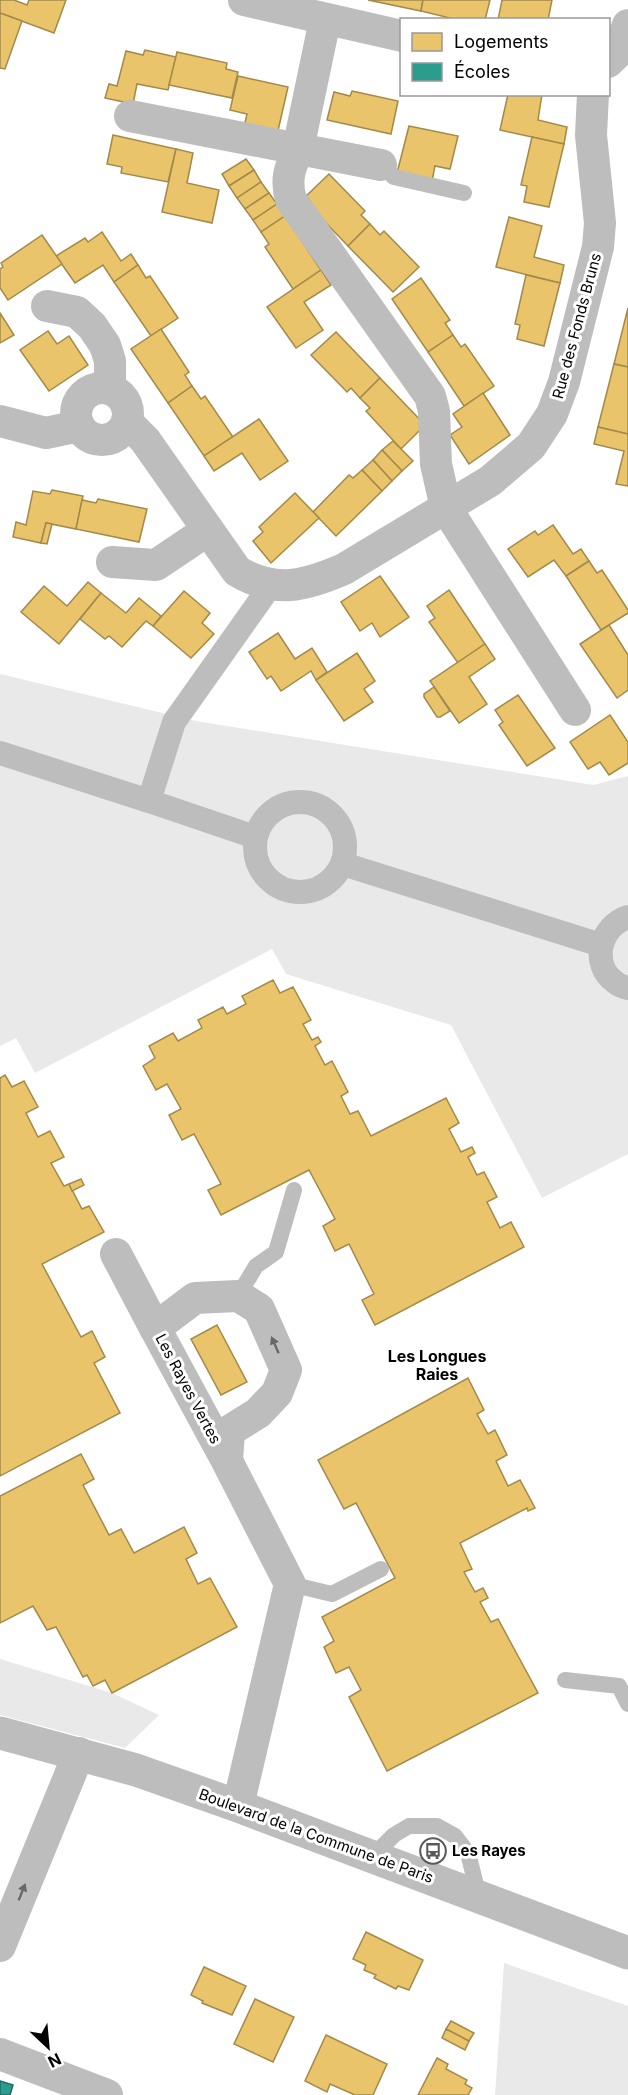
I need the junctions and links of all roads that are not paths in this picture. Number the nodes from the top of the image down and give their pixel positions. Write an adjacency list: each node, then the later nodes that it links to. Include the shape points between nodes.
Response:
1 (244, 0): 2 (street)
2 (325, 20): 4 (street); 8 (street)
3 (628, 25): 5 (street, via 618,52)
4 (400, 36)
5 (610, 61)
6 (593, 96): 16 (street, Rue des Fonds Bruns, via 591,135 600,224 598,247 564,382 552,414 531,446 490,481)
7 (130, 116): 8 (street)
8 (298, 149): 9 (street); 16 (street, via 287,186 291,200 430,396 436,464)
9 (381, 165): 10 (lane, via 394,177)
10 (464, 193)
11 (47, 306): 12 (street, via 77,312 92,326 110,361)
12 (110, 389): 14 (street, via 125,403); 15 (street, via 90,392 82,398 77,406)
13 (0, 421): 15 (street, via 46,433)
14 (127, 422): 15 (street, via 122,431 104,440 85,434); 17 (street, Rue des Fonds Bruns, via 145,440)
15 (79, 426)
16 (446, 508): 19 (street, Rue des Fonds Bruns, via 324,578 297,585); 20 (street)
17 (208, 530): 18 (street, via 156,565); 19 (street, Rue des Fonds Bruns, via 237,571 253,581)
18 (112, 562)
19 (271, 585): 22 (street, via 174,722)
20 (575, 710)
21 (0, 753): 22 (street)
22 (149, 801): 23 (street)
23 (255, 837): 24 (street, via 260,870 271,883 286,891 303,893 320,888 334,878); 24 (street, via 264,818 281,805 303,802 323,808 338,822 346,842)
24 (343, 864): 26 (street)
25 (628, 918): 26 (street, via 609,928)
26 (601, 945): 27 (street, via 606,974)
27 (628, 988)
28 (294, 1190): 30 (lane, via 276,1252 256,1266)
29 (116, 1254): 31 (street)
30 (238, 1296): 31 (street, Les Rayes Vertes, via 195,1298); 32 (street, Les Rayes Vertes, one-way to 30, via 229,1431 258,1413 277,1393 286,1370 259,1308)
31 (155, 1328): 32 (street, Les Rayes Vertes)
32 (227, 1461): 34 (street, Les Rayes Vertes)
33 (381, 1569): 34 (lane, via 332,1594)
34 (290, 1584): 39 (street)
35 (565, 1680): 36 (lane, via 619,1686)
36 (628, 1704)
37 (0, 1733): 38 (street, Boulevard de la Commune de Paris)
38 (80, 1754): 39 (street, Boulevard de la Commune de Paris); 42 (street, one-way to 38)
39 (238, 1806): 40 (street, Boulevard de la Commune de Paris)
40 (372, 1857): 41 (street, Boulevard de la Commune de Paris); 41 (lane, via 409,1826 437,1826 455,1836 468,1853)
41 (478, 1897): 43 (street, Boulevard de la Commune de Paris)
42 (0, 1946)
43 (628, 1953)
44 (0, 2054): 45 (street)
45 (107, 2095)

